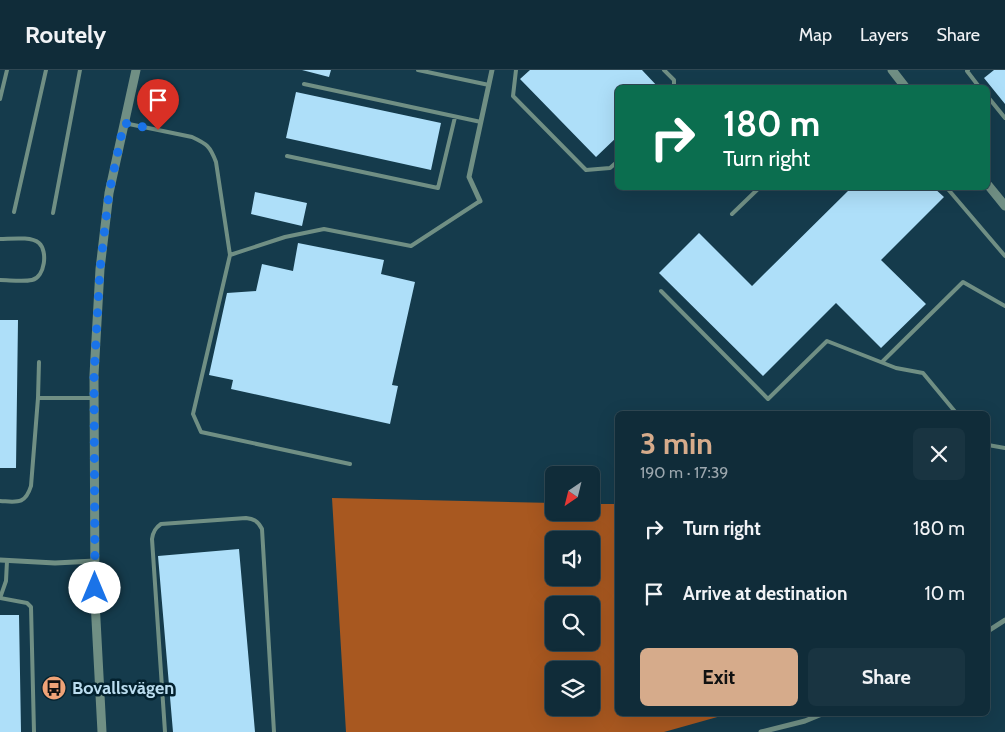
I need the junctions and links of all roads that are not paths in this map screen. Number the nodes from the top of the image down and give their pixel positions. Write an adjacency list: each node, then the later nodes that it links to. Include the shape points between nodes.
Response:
1 (6, 70): 16 (lane)
2 (46, 70): 29 (lane)
3 (80, 70): 30 (lane)
4 (136, 70): 21 (street)
5 (418, 70): 12 (lane)
6 (492, 70): 12 (street)
7 (516, 70): 23 (lane, via 513,96 586,170 610,168)
8 (664, 70): 13 (lane, via 674,80)
9 (892, 70): 14 (street)
10 (968, 70): 15 (lane)
11 (304, 84): 18 (lane)
12 (489, 85): 20 (street)
13 (674, 85)
14 (904, 85)
15 (978, 85)
16 (0, 99)
17 (990, 99): 19 (lane)
18 (455, 117): 20 (lane); 22 (lane, via 438,188)
19 (1005, 118)
20 (481, 122): 27 (street, via 470,177)
21 (124, 123): 33 (lane, via 192,137 211,149 216,162); 41 (street, via 109,193 100,269)
22 (287, 156)
23 (615, 164)
24 (990, 187): 28 (street)
25 (757, 190): 31 (lane)
26 (949, 190): 34 (lane)
27 (480, 201): 33 (lane, via 411,246 324,229 285,237)
28 (1005, 206)
29 (14, 212)
30 (53, 213)
31 (732, 214)
32 (0, 239): 35 (lane, via 39,243 43,250 43,267 41,274 31,280)
33 (230, 255): 45 (lane, via 193,414 201,432)
34 (1005, 256)
35 (0, 280)
36 (661, 291): 39 (lane, via 768,399 827,341)
37 (1005, 306): 39 (lane, via 963,282)
38 (39, 362): 40 (lane)
39 (882, 362): 42 (lane, via 922,373)
40 (38, 398): 41 (lane); 46 (lane, via 28,495 19,501)
41 (94, 398): 49 (street)
42 (954, 411)
43 (990, 445): 44 (lane)
44 (1005, 448)
45 (350, 464)
46 (0, 501)
47 (0, 560): 48 (street)
48 (7, 561): 49 (street); 50 (lane, via 6,581)
49 (95, 561): 55 (street)
50 (0, 598): 54 (lane, via 27,603 31,607)
51 (1005, 620): 52 (street)
52 (990, 629)
53 (817, 716): 58 (street)
54 (34, 732)
55 (102, 732)
56 (165, 732): 57 (lane, via 153,533 161,524 246,518 259,522 262,528)
57 (274, 732)
58 (761, 732)

